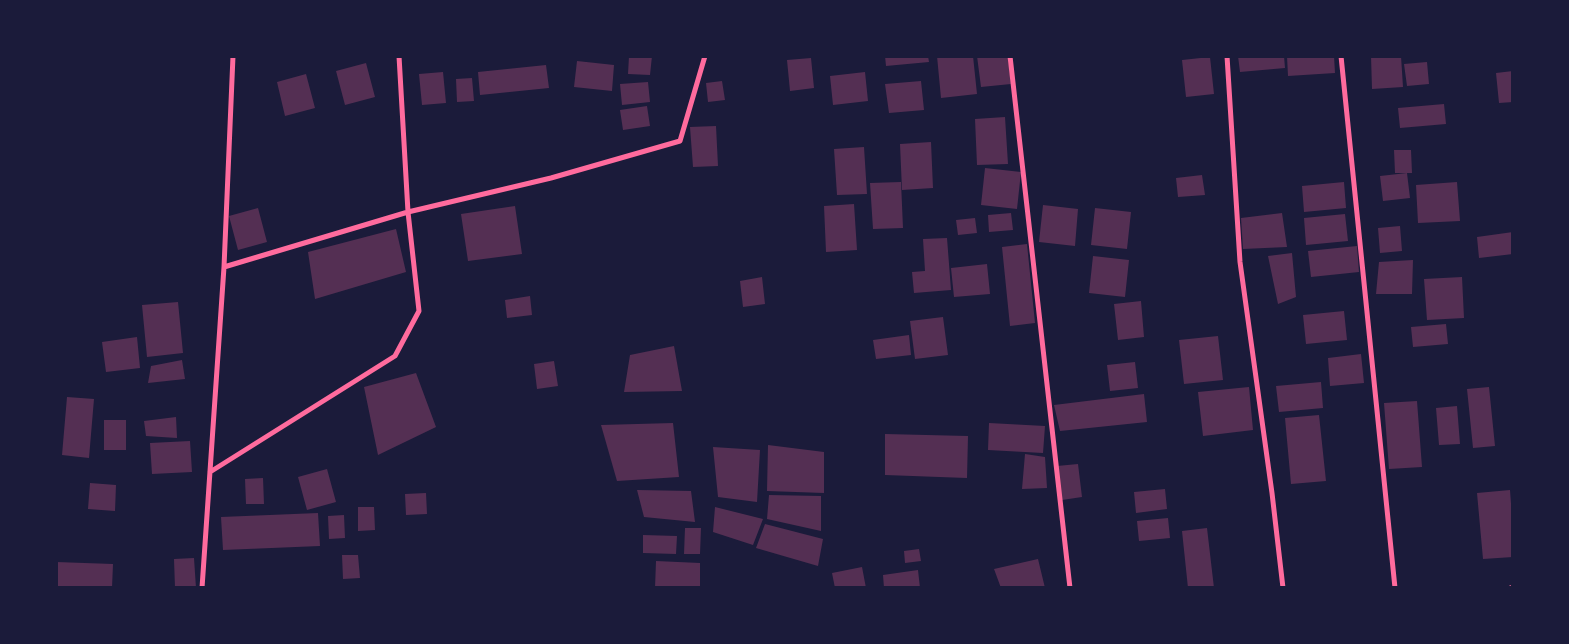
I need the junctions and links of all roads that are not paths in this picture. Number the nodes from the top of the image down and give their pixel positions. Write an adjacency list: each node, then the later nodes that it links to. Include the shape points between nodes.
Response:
1 (233, 56): 8 (street)
2 (399, 56): 7 (street)
3 (705, 56): 7 (street, via 680,141 551,178)
4 (1010, 56): 11 (street)
5 (1227, 56): 12 (street, via 1240,262)
6 (1341, 56): 13 (street)
7 (408, 212): 8 (street); 9 (street, via 419,311 395,356)
8 (224, 267): 9 (street)
9 (210, 472): 10 (street)
10 (202, 588)
11 (1070, 588)
12 (1283, 588)
13 (1395, 588)

